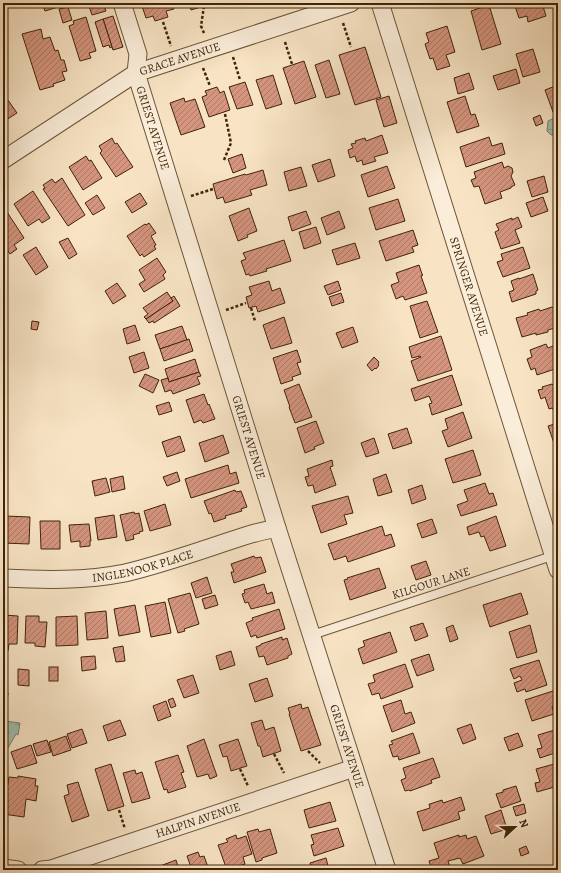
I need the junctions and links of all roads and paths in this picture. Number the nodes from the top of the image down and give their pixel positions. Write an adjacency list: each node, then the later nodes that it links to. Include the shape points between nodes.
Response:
1 (122, 3): 16 (street, GRIEST AVENUE, via 138,54)
2 (351, 3): 11 (street, GRACE AVENUE)
3 (380, 3): 29 (street, SPRINGER AVENUE)
4 (474, 3): 6 (path)
5 (204, 6): 9 (path, via 201,26)
6 (476, 8)
7 (163, 22): 13 (path)
8 (343, 23): 12 (path)
9 (204, 33)
10 (285, 42): 14 (path)
11 (229, 43): 13 (street, GRACE AVENUE); 17 (path)
12 (351, 47)
13 (175, 60): 16 (street, GRACE AVENUE)
14 (292, 64)
15 (203, 68): 18 (path)
16 (136, 73): 20 (street, GRACE AVENUE); 28 (street, GRIEST AVENUE)
17 (240, 80)
18 (210, 86)
19 (225, 114): 21 (path, via 230,143)
20 (3, 160)
21 (224, 160)
22 (213, 189): 23 (path)
23 (190, 196)
24 (246, 303): 26 (path)
25 (251, 308): 27 (path)
26 (226, 310)
27 (255, 321)
28 (278, 528): 30 (street, INGLENOOK PLACE, via 124,573 53,580); 31 (street, GRIEST AVENUE)
29 (557, 560): 31 (lane, KILGOUR LANE)
30 (3, 578)
31 (312, 635): 35 (street, GRIEST AVENUE)
32 (308, 751): 34 (path)
33 (274, 754): 37 (path)
34 (320, 763)
35 (354, 768): 38 (street, HALPIN AVENUE); 42 (street, GRIEST AVENUE)
36 (240, 769): 38 (path)
37 (284, 773)
38 (254, 802): 41 (street, HALPIN AVENUE)
39 (3, 868): 40 (street)
40 (18, 870)
41 (42, 870)
42 (386, 870)

